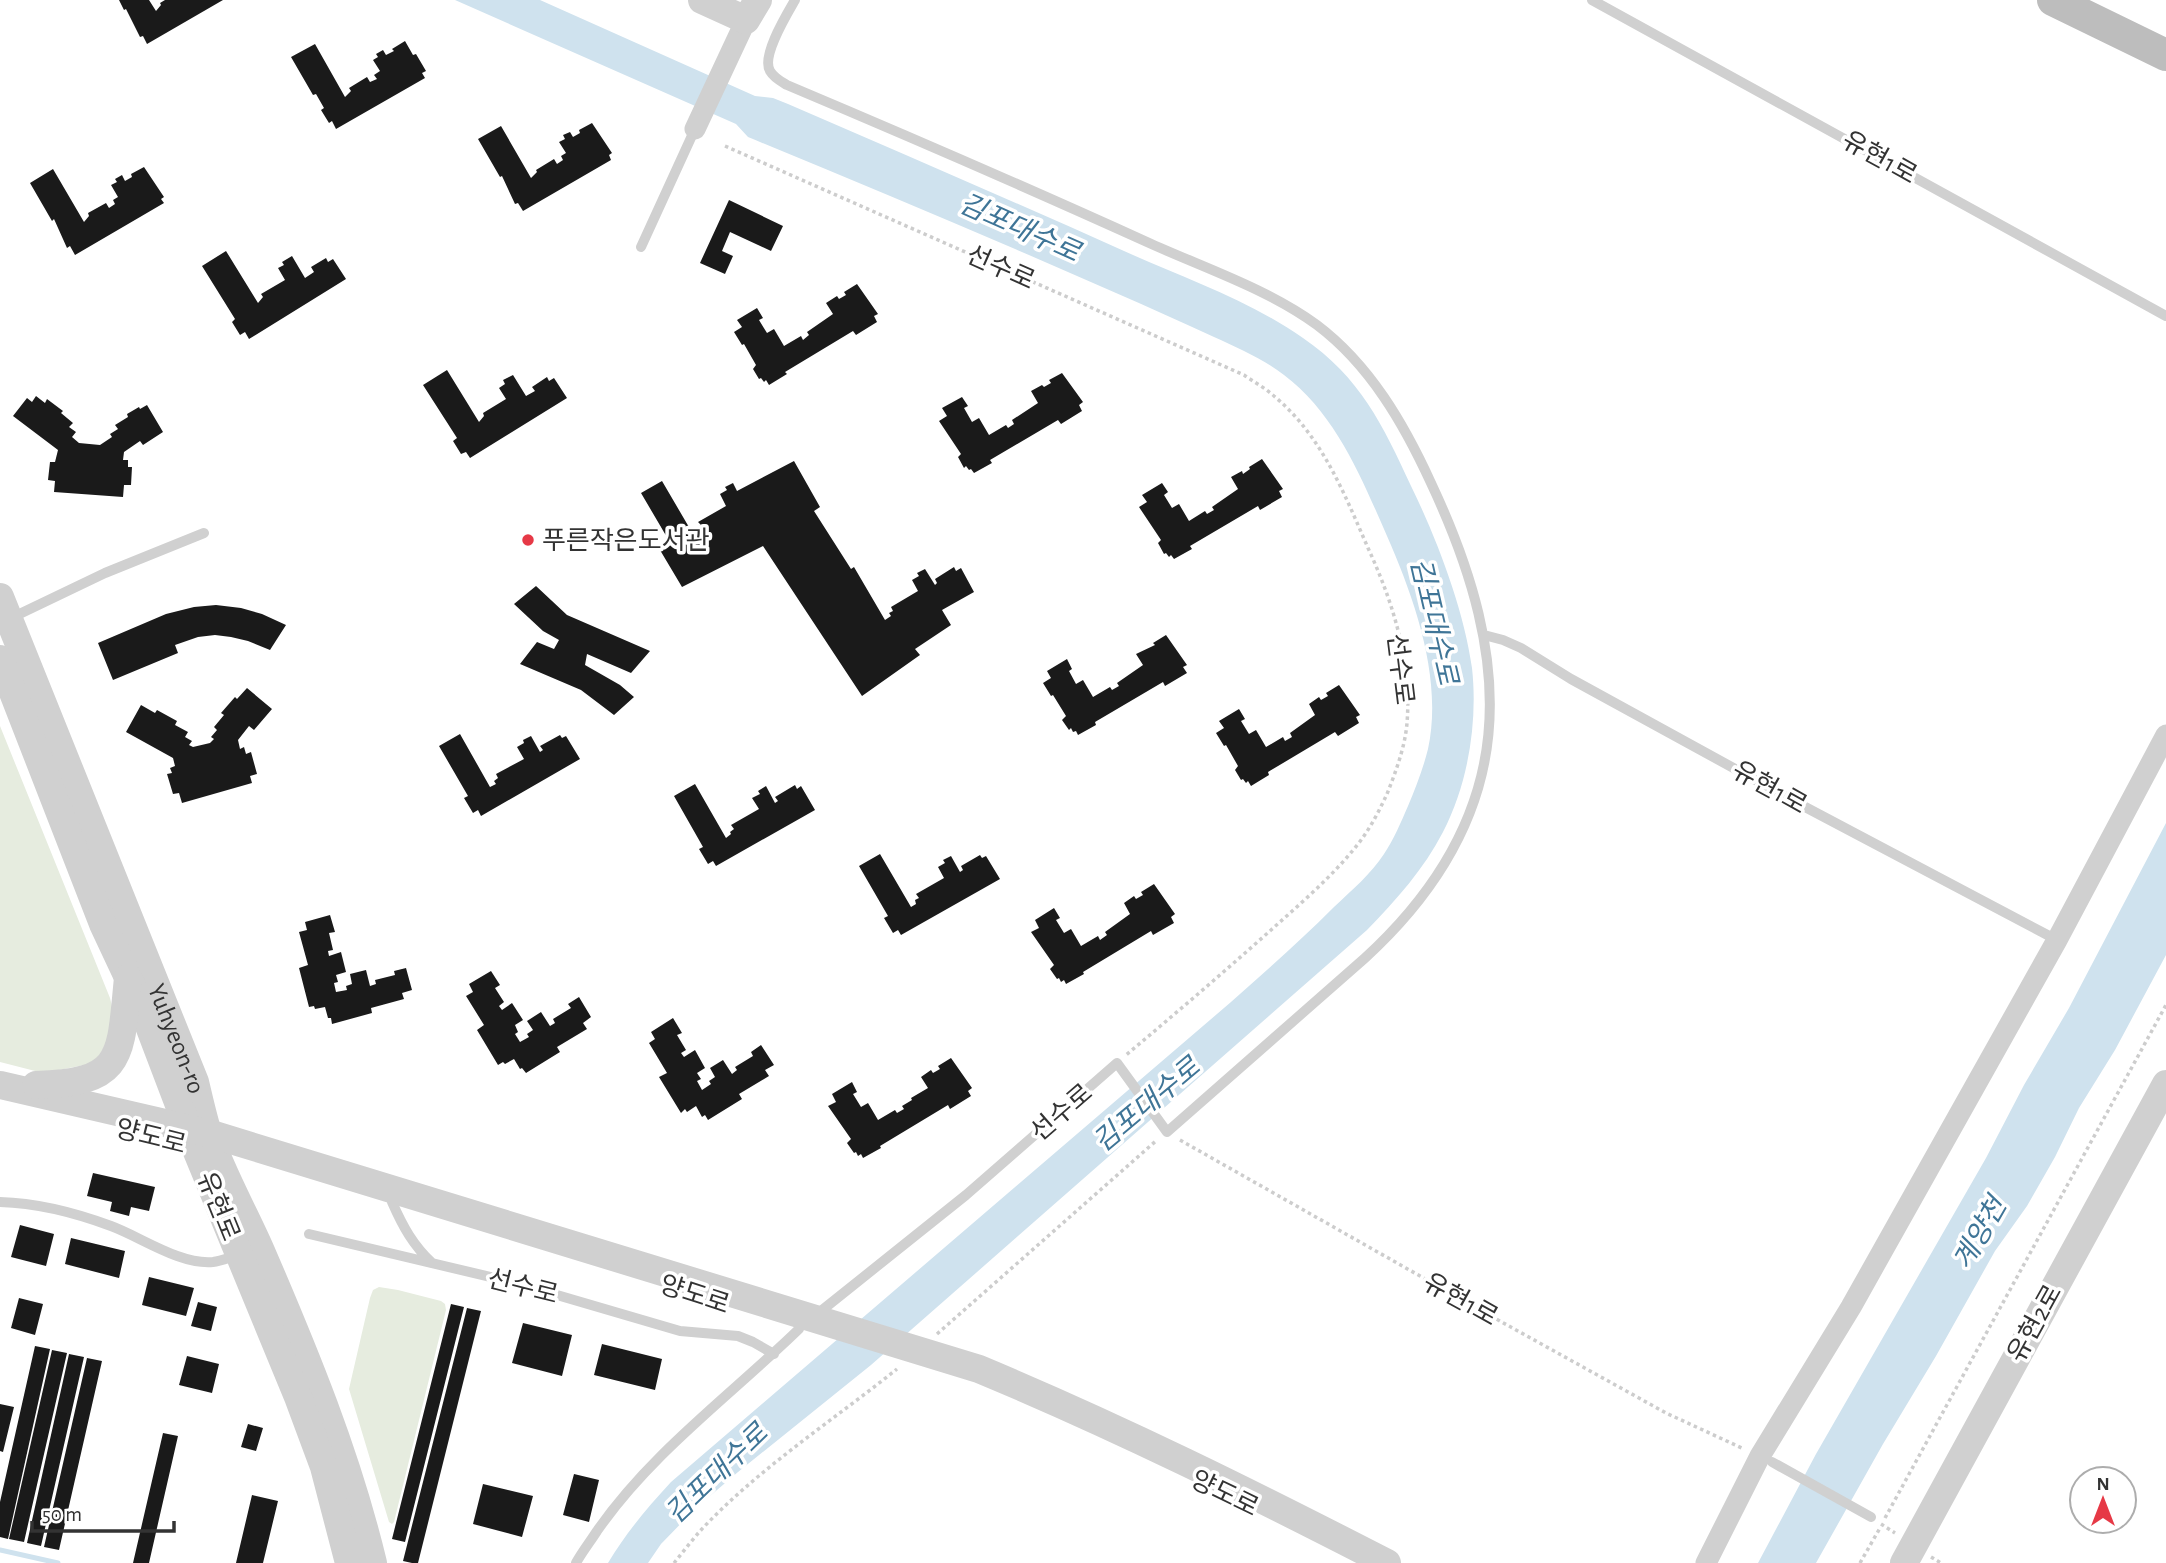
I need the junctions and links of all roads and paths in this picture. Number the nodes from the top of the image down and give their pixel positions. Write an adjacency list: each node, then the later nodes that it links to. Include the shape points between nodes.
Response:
1 (702, 0): 6 (street)
2 (716, 0): 6 (street)
3 (795, 0): 14 (lane, via 768,63 770,72 788,85 1247,285 1295,311 1341,346 1367,374 1414,447 1458,544)
4 (1592, 0): 11 (lane, 유현1로)
5 (2053, 0): 7 (main road)
6 (748, 9): 8 (street)
7 (2166, 55)
8 (695, 129): 10 (lane)
9 (725, 146): 20 (path, 선수로, via 1244,375 1274,396 1317,443 1373,558 1398,630 1407,693 1403,747 1379,811 1360,842 1325,881)
10 (641, 247)
11 (2166, 316)
12 (204, 533): 13 (lane)
13 (3, 613): 24 (street, Yuhyeon-ro, via 194,1082)
14 (1484, 635): 17 (lane, 유현1로, via 1521,649); 23 (lane, via 1489,707 1485,762 1471,813 1438,876 1386,939)
15 (0, 659): 18 (street, 유현로)
16 (2166, 735): 17 (street)
17 (2057, 940): 33 (street)
18 (128, 978): 22 (street, via 119,1049 107,1068 67,1084); 24 (street, 유현로)
19 (2166, 1005): 41 (path)
20 (1117, 1063): 23 (lane); 30 (lane, 선수로)
21 (2166, 1084): 42 (street, 유현2로)
22 (2, 1090): 24 (street)
23 (1167, 1132): 33 (path, 유현1로, via 1666,1413)
24 (202, 1140): 26 (street, 양도로); 28 (street, 유현로); 30 (street, 양도로); 36 (street, Yuhyeon-ro, via 260,1250 332,1423)
25 (0, 1202): 28 (lane, via 78,1215 193,1260 212,1262)
26 (392, 1202): 29 (lane, via 408,1237); 30 (street, 양도로)
27 (309, 1234): 29 (lane, 선수로)
28 (239, 1255): 35 (street, 유현로, via 312,1432)
29 (433, 1264): 32 (lane, 선수로, via 680,1331 738,1336)
30 (810, 1325): 31 (street, 양도로); 32 (lane, 선수로)
31 (905, 1352): 38 (street, 양도로, via 1032,1402); 39 (street, 양도로, via 979,1369 1044,1396)
32 (774, 1353): 37 (lane, 선수로, via 637,1480)
33 (1766, 1459): 34 (lane); 40 (street)
34 (1871, 1517)
35 (349, 1563)
36 (373, 1563)
37 (576, 1563)
38 (1363, 1563)
39 (1387, 1563)
40 (1706, 1563)
41 (1860, 1563)
42 (1904, 1563)

